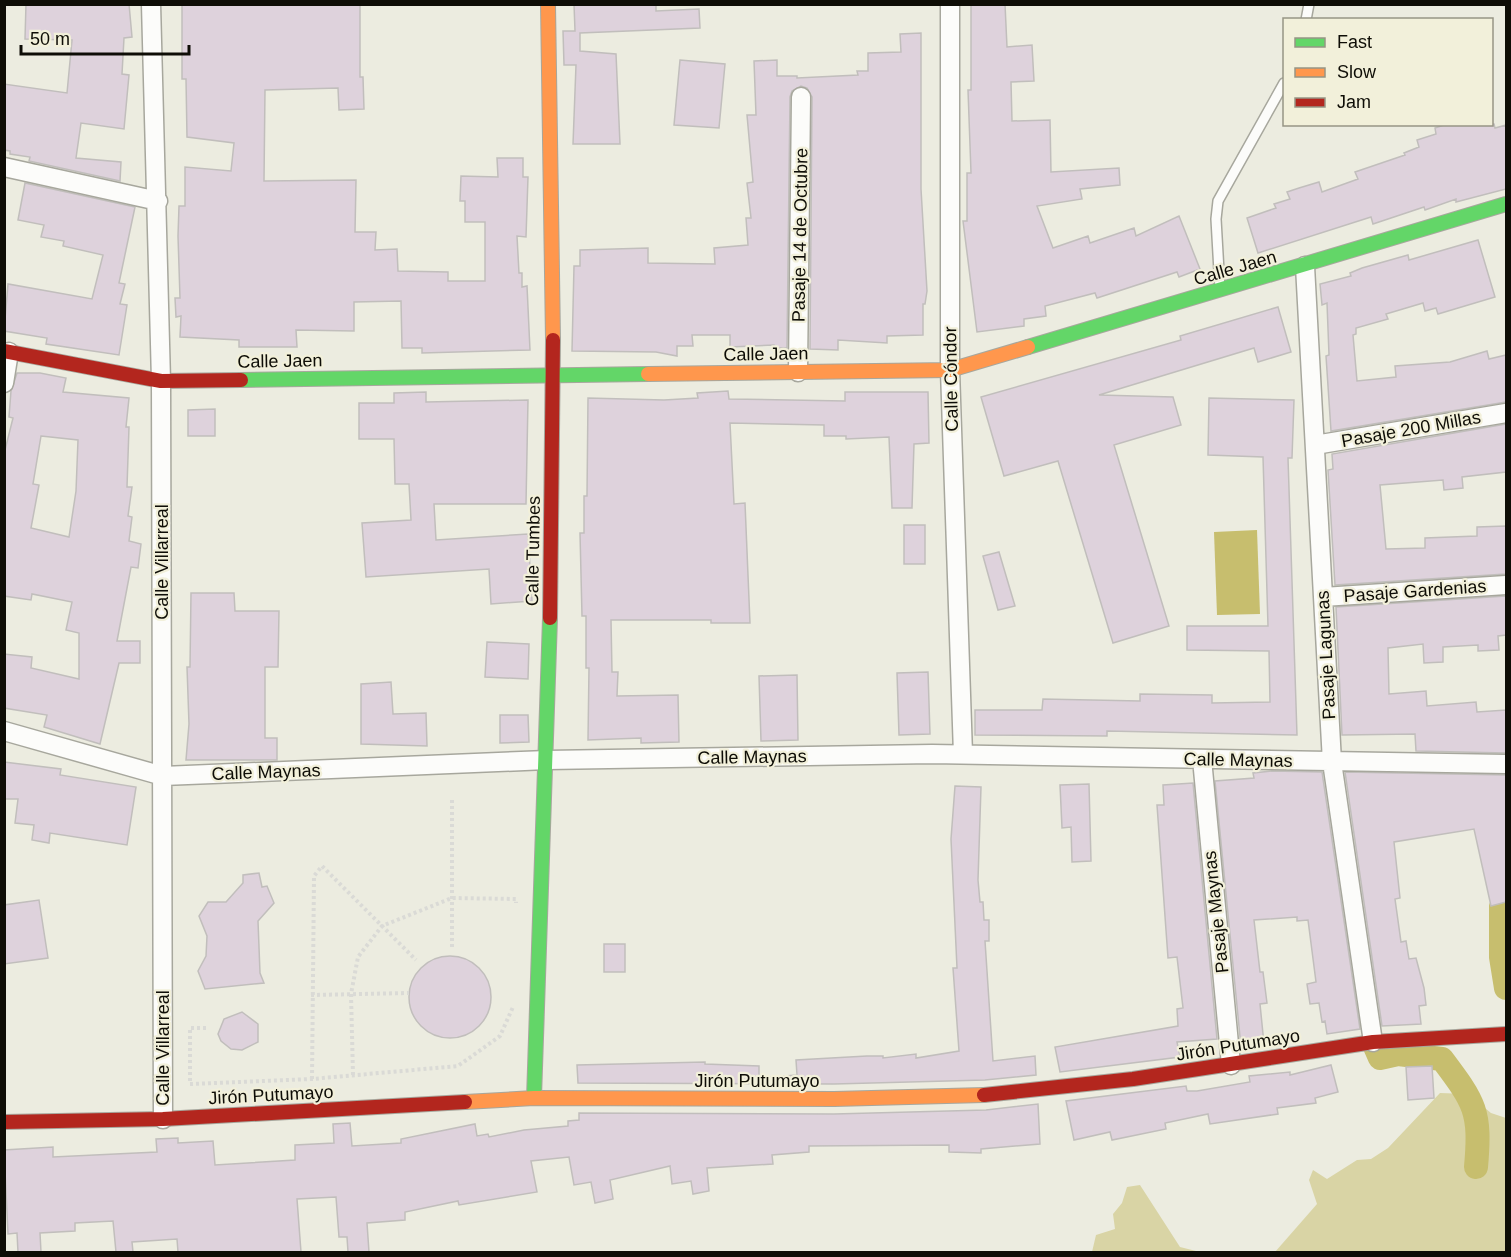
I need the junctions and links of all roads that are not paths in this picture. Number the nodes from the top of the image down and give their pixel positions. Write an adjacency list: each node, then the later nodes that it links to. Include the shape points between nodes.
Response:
1 (151, 4): 7 (street, Calle Villarreal)
2 (548, 4): 14 (street, Calle Tumbes)
3 (950, 4): 12 (street, Calle Cóndor)
4 (1283, 85): 10 (lane, via 1218,201)
5 (801, 97): 13 (street, Pasaje 14 de Octubre)
6 (4, 167): 7 (street)
7 (158, 201): 15 (street, Calle Villarreal)
8 (1506, 204): 9 (street, Calle Jaen)
9 (1305, 266): 10 (street, Calle Jaen); 18 (street, Pasaje Lagunas)
10 (1220, 291): 12 (street, Calle Jaen)
11 (7, 351): 15 (street, Calle Jaen); 16 (street)
12 (950, 370): 13 (street, Calle Jaen); 22 (street, Calle Cóndor)
13 (798, 372): 14 (street, Calle Jaen)
14 (554, 375): 15 (street, Calle Jaen); 24 (street, Calle Tumbes)
15 (161, 381): 27 (street, Calle Villarreal)
16 (4, 383)
17 (1506, 413): 18 (street, Pasaje 200 Millas)
18 (1315, 446): 20 (street, Pasaje Lagunas)
19 (1506, 585): 20 (street, Pasaje Gardenias)
20 (1323, 597): 25 (street, Pasaje Lagunas)
21 (4, 731): 27 (street, Calle Maynas)
22 (963, 754): 23 (street, Calle Maynas); 24 (street, Calle Maynas)
23 (1202, 759): 25 (street, Calle Maynas); 30 (street, Pasaje Maynas)
24 (547, 760): 27 (street, Calle Maynas); 31 (street, Calle Tumbes)
25 (1332, 762): 26 (street, Calle Maynas); 29 (street, Pasaje Lagunas)
26 (1506, 764)
27 (163, 776): 32 (street, Calle Villarreal)
28 (1506, 1034): 29 (street, Jirón Putumayo)
29 (1373, 1042): 30 (street, Jirón Putumayo)
30 (1231, 1065): 31 (street, Jirón Putumayo, via 986,1095)
31 (534, 1098): 32 (street, Jirón Putumayo)
32 (163, 1119): 33 (street, Jirón Putumayo)
33 (4, 1122)

